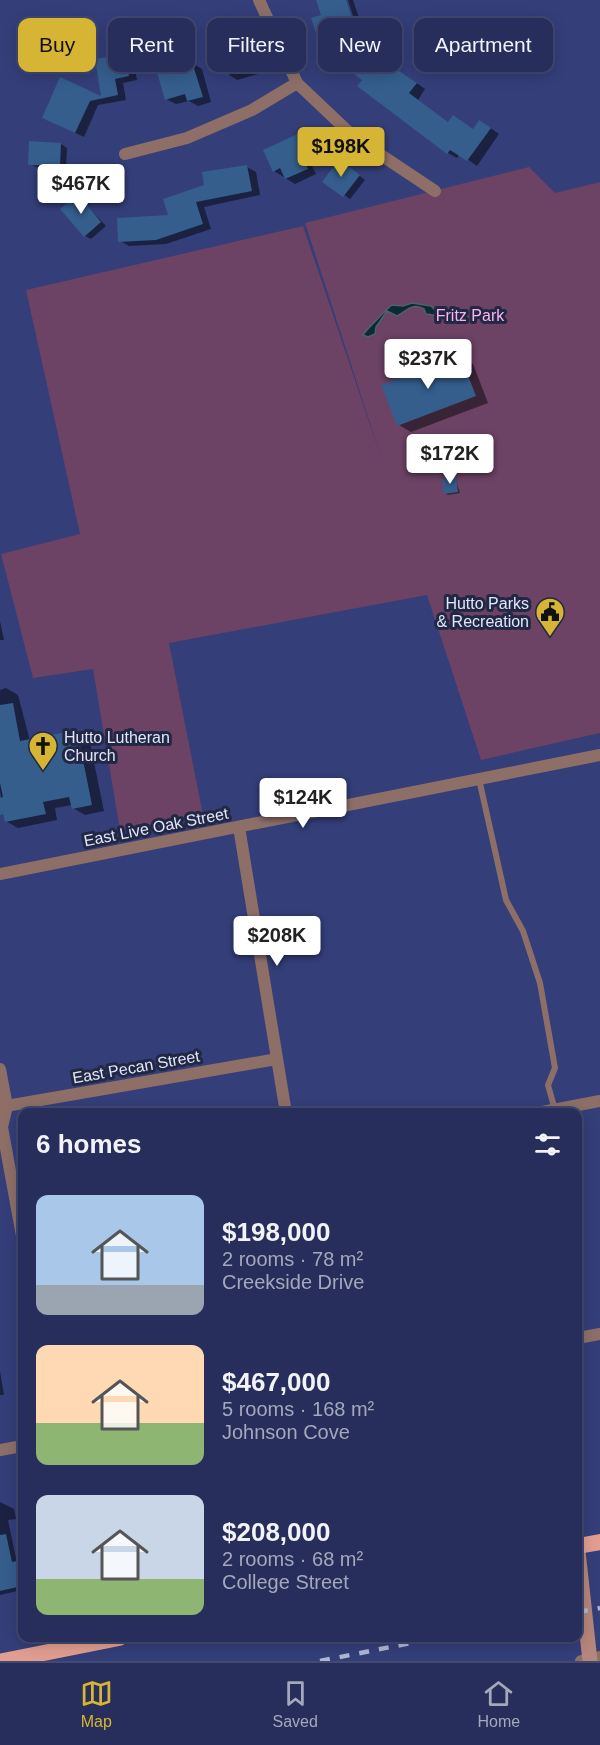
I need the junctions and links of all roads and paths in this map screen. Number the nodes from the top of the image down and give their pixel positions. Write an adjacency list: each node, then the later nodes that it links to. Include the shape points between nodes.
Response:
1 (259, 0): 2 (street)
2 (297, 83): 3 (street, via 252,110 187,138); 4 (street, via 354,137)
3 (124, 154)
4 (435, 191)
5 (600, 755): 6 (street, East Live Oak Street)
6 (478, 779): 7 (street, East Live Oak Street); 14 (lane, via 506,900 523,931 540,983 555,1068 548,1085)
7 (239, 827): 8 (street, East Live Oak Street); 9 (street)
8 (0, 874)
9 (277, 1059): 12 (street, East Pecan Street); 13 (street)
10 (0, 1069): 12 (street)
11 (600, 1101): 15 (street)
12 (3, 1107): 16 (street, via 2,1126)
13 (285, 1108)
14 (554, 1108)
15 (565, 1108)
16 (18, 1214)
17 (600, 1334): 18 (street)
18 (582, 1337)
19 (18, 1447): 20 (street)
20 (0, 1450)
21 (600, 1542): 22 (highway)
22 (582, 1545)
23 (582, 1587): 25 (main road)
24 (99, 1642): 26 (highway)
25 (590, 1660)
26 (3, 1661)

